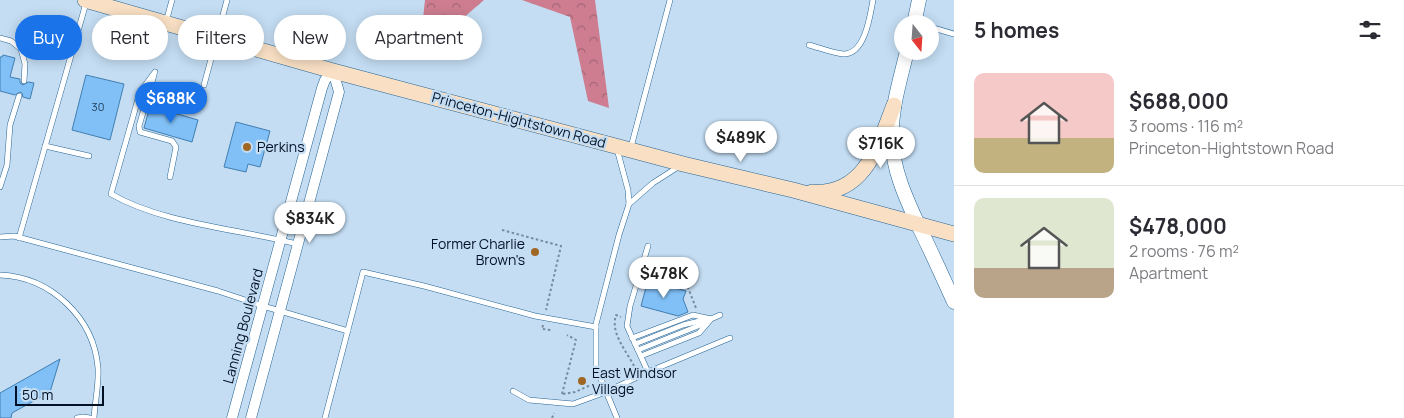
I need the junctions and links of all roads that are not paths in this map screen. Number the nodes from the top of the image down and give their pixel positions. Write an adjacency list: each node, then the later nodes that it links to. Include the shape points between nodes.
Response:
1 (86, 0): 7 (main road, Princeton-Hightstown Road); 23 (lane)
2 (172, 0): 8 (lane)
3 (227, 0): 9 (lane)
4 (670, 0): 24 (lane)
5 (873, 0): 14 (lane, via 863,40 855,50 845,54)
6 (920, 0): 10 (street)
7 (141, 15)
8 (168, 15)
9 (222, 15)
10 (917, 15)
11 (939, 30): 12 (lane)
12 (954, 34)
13 (0, 38): 19 (lane, via 21,48)
14 (809, 45)
15 (264, 50): 18 (main road, Princeton-Hightstown Road)
16 (210, 60): 20 (lane)
17 (905, 60): 22 (street)
18 (333, 70): 24 (main road, Princeton-Hightstown Road); 35 (street, Lanning Boulevard, via 322,88); 36 (street, via 339,92)
19 (24, 80)
20 (204, 85)
21 (19, 96): 28 (lane, via 10,125 7,165)
22 (894, 105): 29 (main road, via 874,157 856,178 832,190); 31 (street, via 894,161 899,181)
23 (44, 146): 25 (lane); 34 (lane)
24 (623, 148): 26 (main road, Princeton-Hightstown Road); 30 (lane)
25 (89, 156)
26 (683, 164): 29 (main road, Princeton-Hightstown Road); 30 (lane, via 653,183)
27 (170, 177): 35 (lane, via 176,147 172,141 140,132 139,126 155,72 140,92 111,194 130,205 184,220)
28 (0, 187)
29 (792, 190): 31 (main road, Princeton-Hightstown Road)
30 (629, 204): 44 (lane, via 618,235)
31 (919, 225): 32 (main road, Princeton-Hightstown Road); 39 (street)
32 (954, 234)
33 (0, 237): 34 (lane)
34 (19, 238): 40 (lane)
35 (280, 240): 36 (lane); 40 (street, Lanning Boulevard)
36 (297, 244): 41 (street)
37 (648, 246): 46 (lane, via 626,326)
38 (0, 276): 56 (lane, via 26,279 42,286 70,306 82,320 96,353 98,368)
39 (954, 302)
40 (263, 306): 41 (lane); 57 (street, Lanning Boulevard)
41 (279, 311): 45 (lane); 58 (street)
42 (720, 315): 43 (lane)
43 (711, 319): 46 (lane, via 693,315); 48 (lane, via 689,323); 49 (lane); 50 (lane, via 699,333)
44 (596, 327): 45 (lane, via 363,272); 53 (lane, via 596,367)
45 (348, 331): 59 (lane)
46 (632, 338): 48 (lane)
47 (730, 338): 51 (lane)
48 (635, 344): 49 (lane)
49 (638, 350): 50 (lane)
50 (641, 356): 51 (lane)
51 (648, 372): 53 (lane)
52 (513, 391): 53 (lane, via 529,400 574,404)
53 (606, 392): 60 (lane)
54 (77, 418): 55 (lane)
55 (90, 418)
56 (94, 418)
57 (232, 418)
58 (251, 418)
59 (325, 418)
60 (617, 418)

